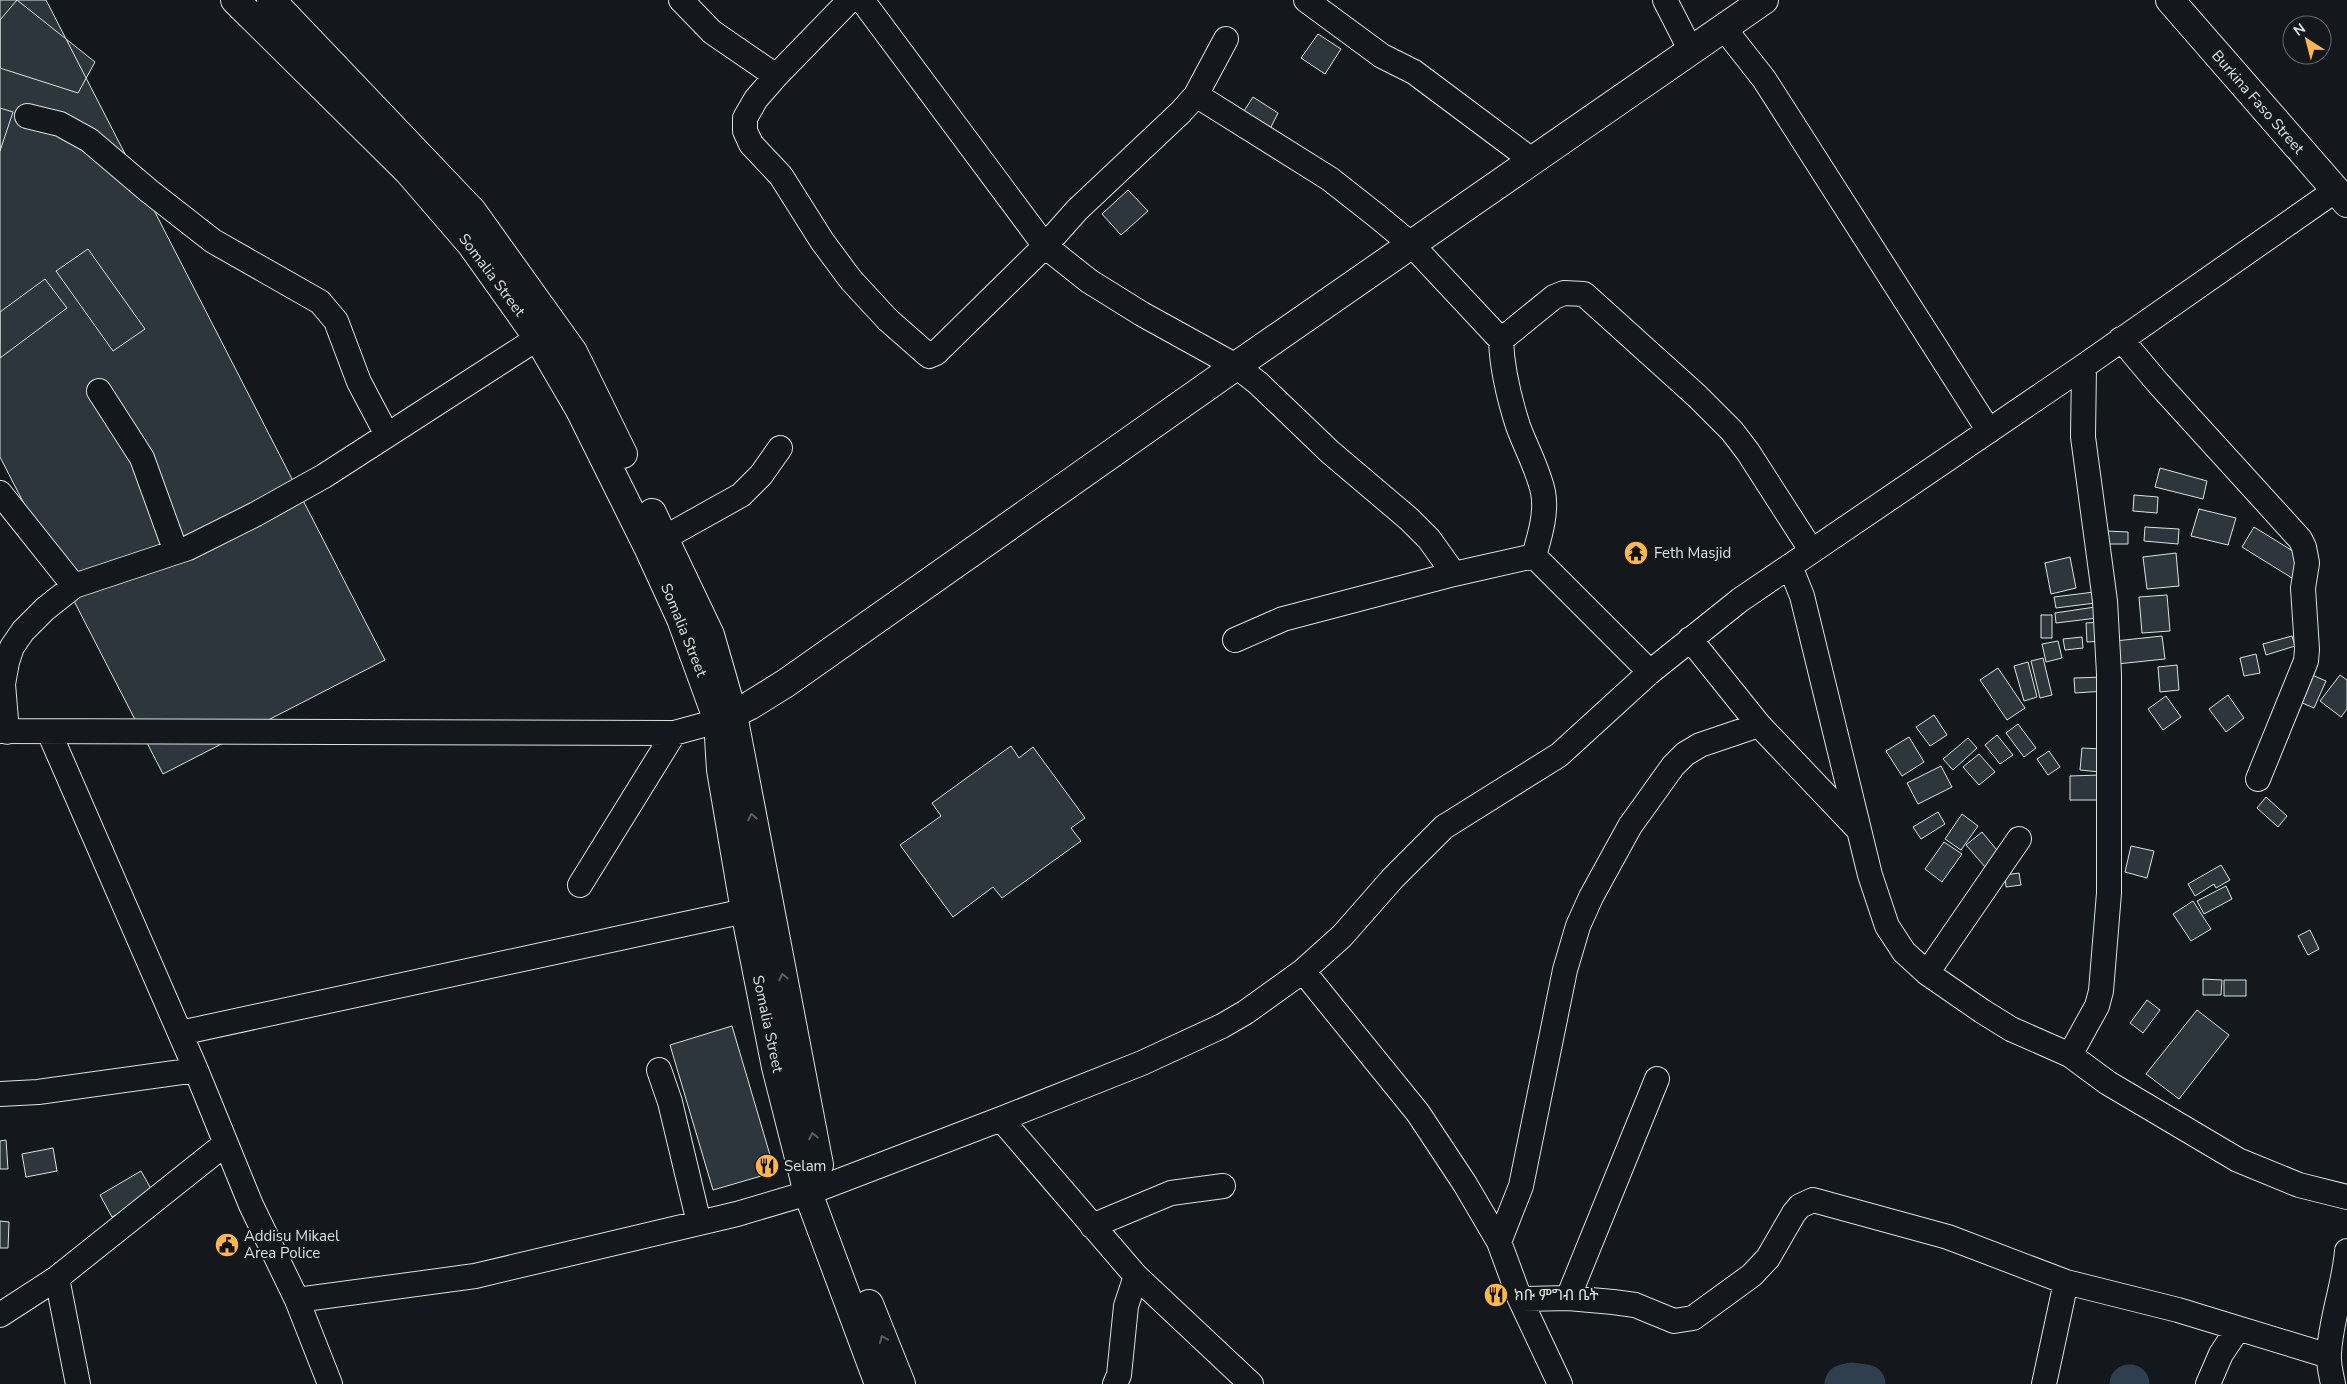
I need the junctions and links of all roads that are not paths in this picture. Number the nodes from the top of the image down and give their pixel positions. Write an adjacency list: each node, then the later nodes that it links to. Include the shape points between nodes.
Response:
1 (235, 0): 20 (main road, Somalia Street, via 408,171 472,244)
2 (271, 0): 30 (main road, via 472,211 573,352)
3 (681, 0): 13 (street, via 712,32)
4 (850, 0): 13 (street)
5 (862, 0): 19 (street)
6 (1306, 0): 16 (street, via 1382,56 1414,72)
7 (1664, 0): 12 (street)
8 (1764, 0): 10 (main road)
9 (2170, 0): 17 (main road, Burkina Faso Street)
10 (1723, 27): 12 (main road); 26 (street, via 1764,79)
11 (1226, 39): 14 (street)
12 (1690, 49): 16 (main road)
13 (776, 76): 19 (street, via 749,109 744,125 747,138 781,176 851,280 926,355 936,353)
14 (1196, 95): 18 (street, via 1330,179); 19 (street, via 1156,138 1077,210)
15 (27, 116): 27 (street, via 60,124 89,140 213,241 320,302 336,322 359,382)
16 (1533, 161): 18 (main road)
17 (2341, 197): 21 (street)
18 (1412, 245): 22 (street); 23 (main road)
19 (1045, 246): 23 (street, via 1089,281)
20 (538, 338): 27 (street); 30 (main road, Somalia Street)
21 (2122, 339): 24 (street); 45 (street, via 2304,547 2307,563 2303,588 2306,661)
22 (1501, 340): 31 (street, via 1554,297 1564,293 1584,294 1732,431); 33 (street, via 1502,362 1518,426 1543,491 1543,523)
23 (1236, 366): 35 (street, via 1409,519 1429,539); 40 (main road, via 786,684)
24 (2084, 366): 26 (street); 53 (street, via 2083,437 2105,601 2109,674 2110,884 2101,991 2097,1006)
25 (99, 391): 32 (street, via 142,458)
26 (1988, 431): 31 (street)
27 (386, 435): 32 (street, via 324,476)
28 (780, 448): 30 (street, via 751,487)
29 (0, 493): 36 (street)
30 (656, 542): 40 (main road, Somalia Street, via 681,619)
31 (1811, 550): 34 (street)
32 (176, 552): 36 (street)
33 (1534, 556): 35 (street); 39 (street)
34 (1790, 566): 37 (street); 46 (street, via 1810,630)
35 (1454, 574): 38 (street, via 1283,619)
36 (74, 586): 42 (street, via 23,630 12,647 4,684)
37 (1690, 639): 39 (street); 41 (street)
38 (1235, 640)
39 (1650, 672): 50 (street, via 1543,766 1438,833 1342,936)
40 (725, 718): 44 (street); 49 (main road, Somalia Street, via 721,770); 61 (main road, one-way to 40)
41 (1760, 725): 46 (street); 65 (street, via 1700,744 1672,766 1630,826 1590,897 1576,934 1552,1027 1521,1186)
42 (3, 731): 43 (street)
43 (49, 732): 44 (street); 52 (street)
44 (674, 733): 48 (street)
45 (2258, 779)
46 (1857, 829): 51 (street, via 1887,926 1904,952)
47 (2019, 839): 51 (street)
48 (580, 885)
49 (745, 911): 52 (street); 61 (main road, Somalia Street, via 776,1067)
50 (1303, 971): 58 (street, via 1246,1012 1195,1040); 65 (street, via 1418,1113)
51 (1927, 973): 53 (street, via 2011,1029)
52 (180, 1033): 54 (street)
53 (2070, 1056): 62 (street, via 2108,1083 2238,1160 2299,1185)
54 (196, 1070): 57 (street, via 38,1092); 59 (street)
55 (659, 1070): 63 (street, via 670,1102)
56 (1657, 1079): 70 (street)
57 (0, 1094)
58 (1001, 1119): 61 (street); 64 (street)
59 (225, 1144): 68 (street); 72 (street)
60 (1223, 1186): 64 (street, via 1171,1193)
61 (815, 1190): 63 (street); 79 (main road, Somalia Street); 80 (main road, one-way to 61)
62 (2347, 1197)
63 (699, 1223): 72 (street, via 475,1276)
64 (1092, 1226): 67 (street)
65 (1499, 1242): 71 (street)
66 (2347, 1251): 75 (street)
67 (1136, 1276): 81 (street, via 1126,1306 1119,1375); 82 (street)
68 (57, 1278): 73 (street); 77 (street)
69 (2066, 1282): 70 (street, via 1948,1237 1813,1200 1794,1213 1768,1258 1752,1275 1693,1318 1674,1321 1635,1305); 74 (street, via 2178,1310); 83 (street)
70 (1568, 1298): 71 (street)
71 (1520, 1299): 76 (street)
72 (297, 1300): 78 (street)
73 (0, 1316)
74 (2237, 1330): 75 (street); 84 (street, via 2221,1354)
75 (2329, 1356): 85 (street)
76 (1559, 1383)
77 (78, 1384)
78 (330, 1384)
79 (879, 1384)
80 (901, 1384)
81 (1115, 1384)
82 (1251, 1384)
83 (2044, 1384)
84 (2208, 1384)
85 (2333, 1384)

